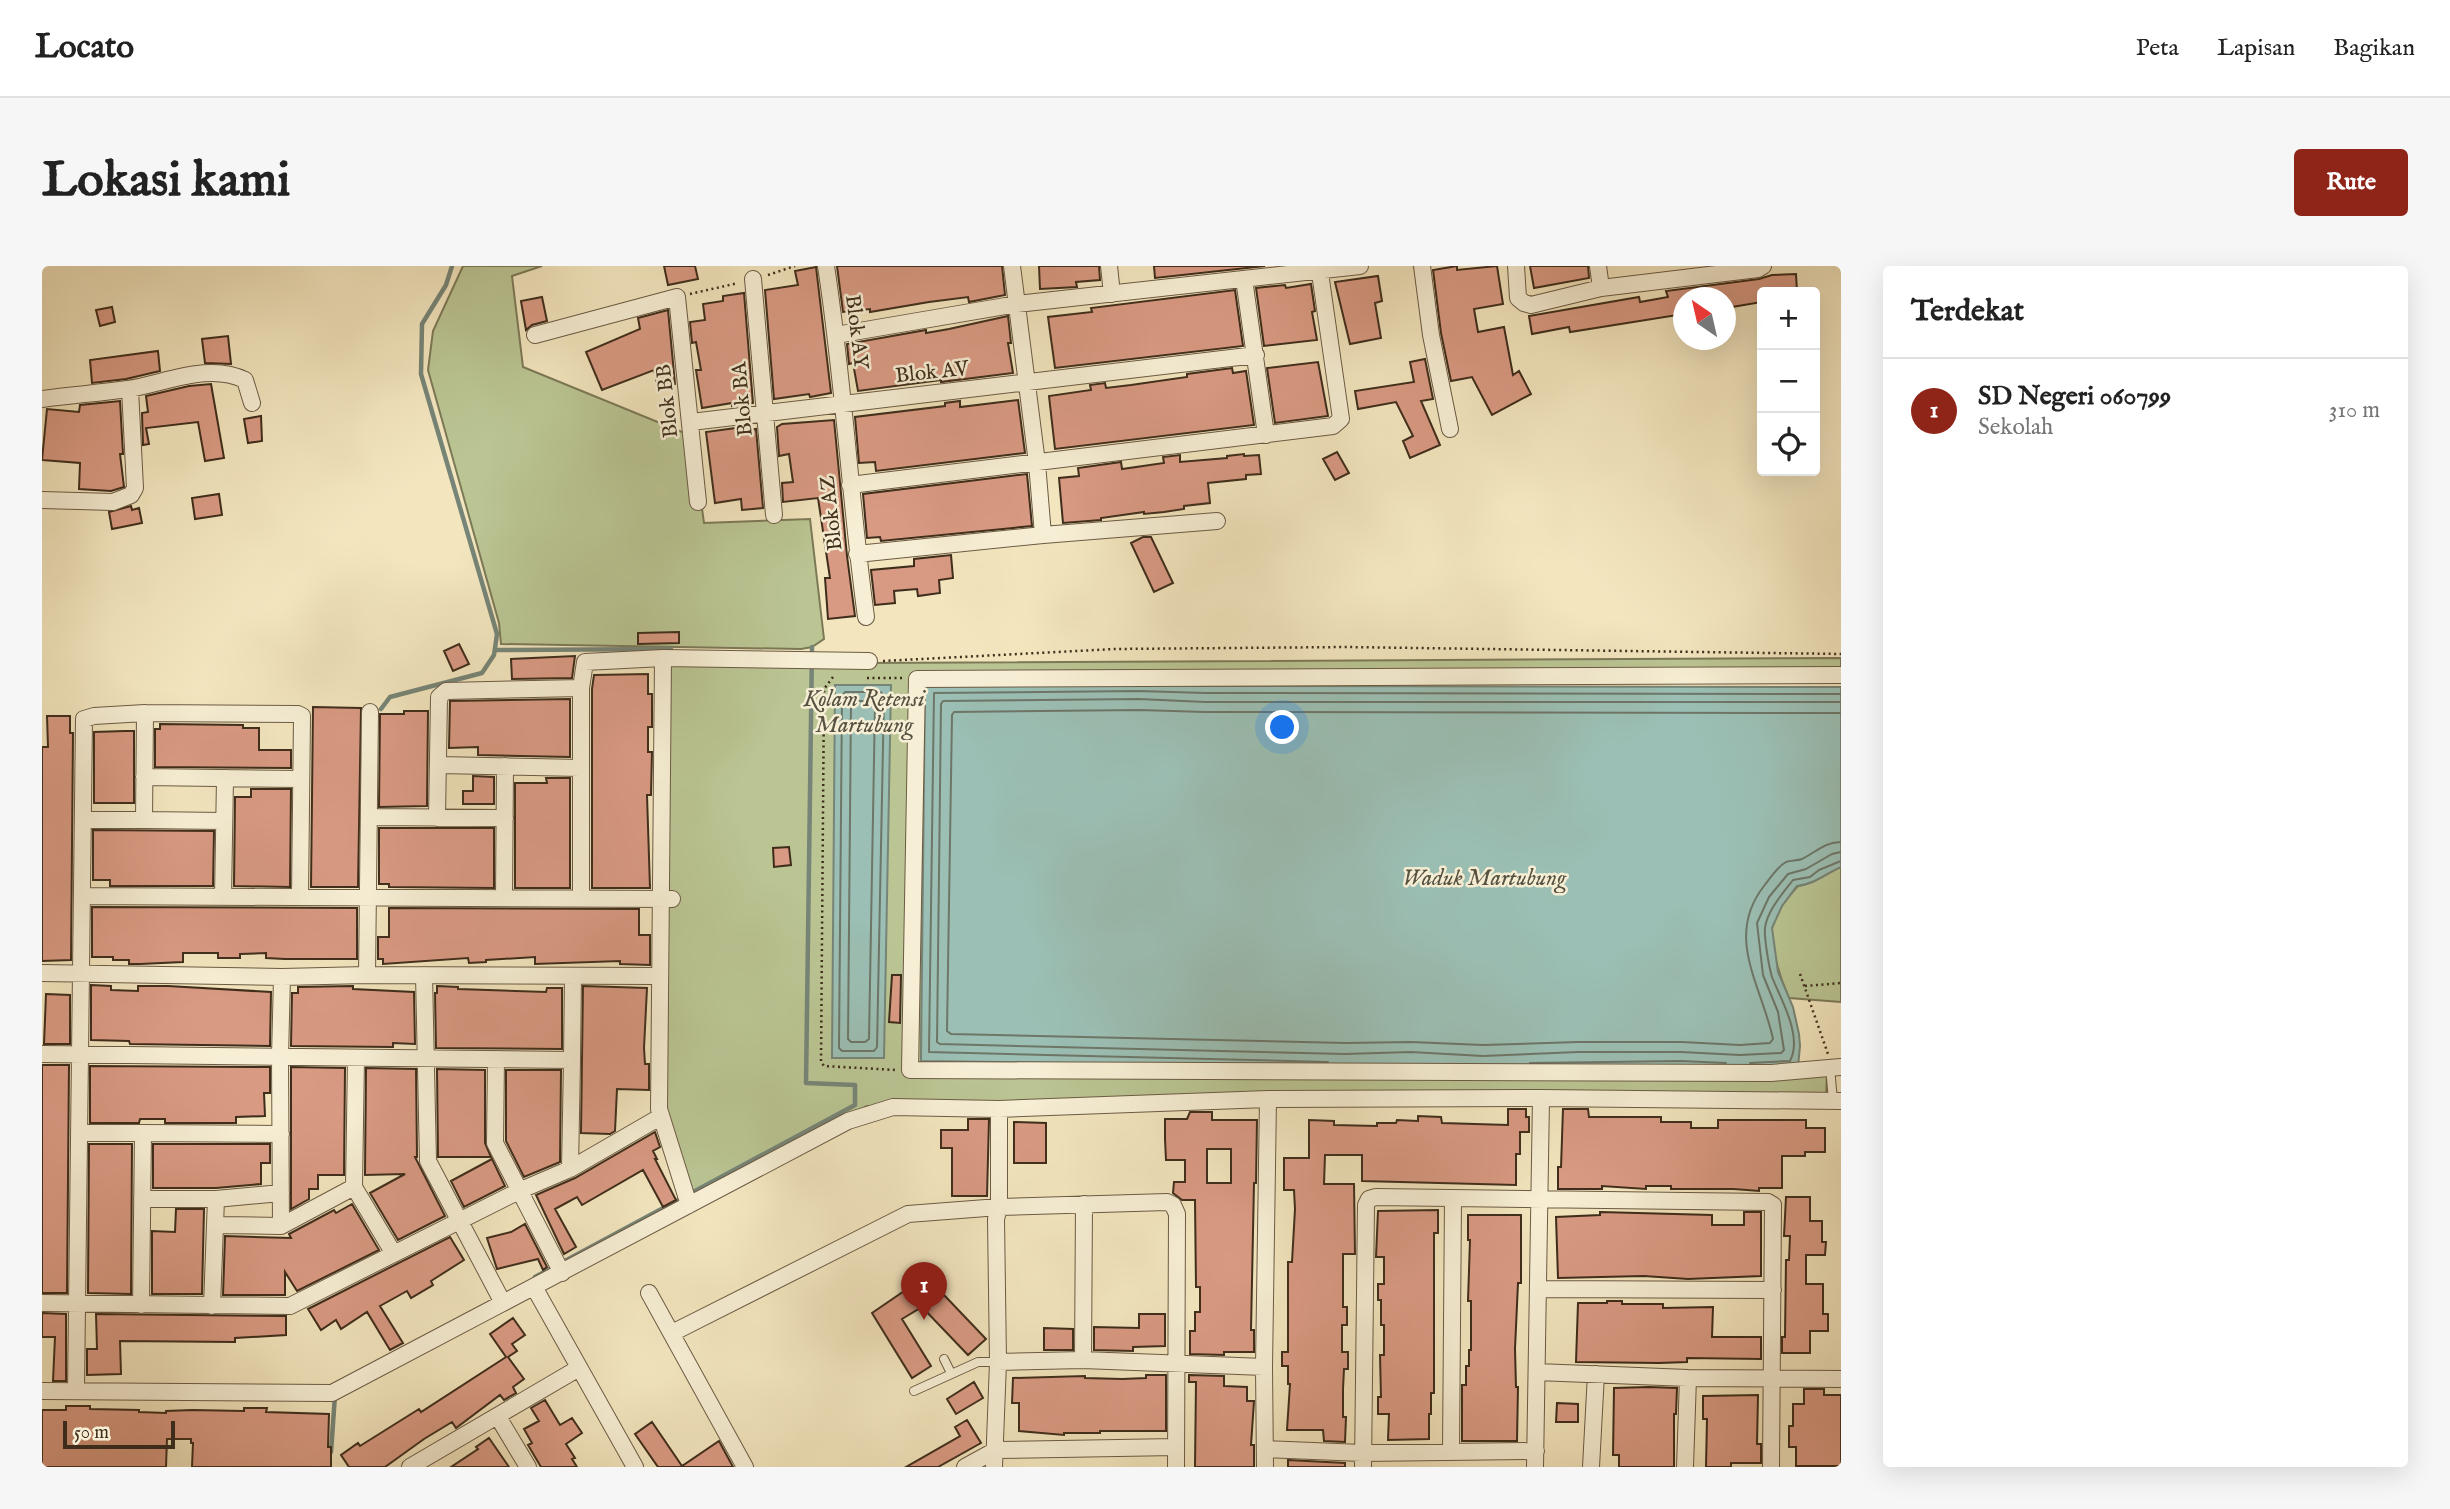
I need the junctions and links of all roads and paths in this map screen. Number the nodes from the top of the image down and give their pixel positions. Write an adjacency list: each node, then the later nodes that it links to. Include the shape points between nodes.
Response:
1 (795, 266): 11 (path)
2 (825, 266): 18 (street, Blok AY)
3 (1012, 266): 16 (street)
4 (1110, 266): 14 (street)
5 (1360, 266): 10 (street)
6 (1422, 266): 27 (street)
7 (1516, 266): 13 (street, via 1518,298 1531,305)
8 (1598, 266): 13 (street)
9 (1763, 266): 13 (street)
10 (1320, 269): 12 (street); 28 (street, via 1341,419 1333,426)
11 (753, 279): 15 (path); 25 (street, Blok BA)
12 (1244, 279): 14 (street); 19 (street)
13 (1601, 288)
14 (1112, 294): 16 (street)
15 (677, 297): 17 (street); 26 (street, Blok BB)
16 (1017, 304): 18 (street); 20 (street)
17 (535, 335)
18 (836, 335): 24 (street, Blok AY)
19 (1256, 355): 20 (street, Blok AV); 28 (street)
20 (1026, 384): 24 (street, Blok AV); 29 (street)
21 (130, 388): 22 (street); 23 (street, via 189,375 235,375 245,380); 31 (street, via 135,488 131,495 113,502)
22 (42, 399)
23 (252, 403)
24 (843, 404): 25 (street, Blok AV); 30 (street, Blok AZ)
25 (766, 413): 26 (street, Blok AV); 33 (street, Blok BA)
26 (691, 422): 32 (street, Blok BB)
27 (1450, 429)
28 (1266, 435): 29 (street)
29 (1037, 463): 30 (street); 35 (street)
30 (850, 485): 36 (street, Blok AZ)
31 (42, 499)
32 (698, 502)
33 (774, 515)
34 (1217, 521): 35 (street)
35 (1043, 535): 36 (street)
36 (857, 554): 37 (street, Blok AZ)
37 (866, 617)
38 (1841, 654): 40 (path, via 1346,647 1115,649)
39 (668, 658): 40 (street); 45 (street, via 587,661); 66 (street)
40 (869, 661)
41 (1841, 675): 44 (street)
42 (845, 677): 85 (path, via 832,677 824,689 821,1062 839,1068)
43 (857, 677): 44 (path)
44 (917, 679): 85 (street)
45 (581, 688): 48 (street, via 442,693); 50 (street)
46 (370, 712): 54 (street)
47 (145, 713): 51 (street); 53 (street, via 298,714 302,716); 57 (street, via 84,719)
48 (439, 765): 49 (street); 55 (street)
49 (505, 766): 50 (street); 56 (street)
50 (581, 768): 65 (street)
51 (144, 777): 52 (street); 58 (street)
52 (225, 778): 53 (street); 59 (street)
53 (301, 779): 62 (street)
54 (369, 817): 55 (street); 63 (street)
55 (437, 818): 56 (street)
56 (505, 818): 64 (street)
57 (83, 820): 58 (street); 60 (street)
58 (144, 820): 59 (street)
59 (224, 821): 61 (street)
60 (82, 896): 61 (street); 68 (street)
61 (223, 897): 62 (street)
62 (300, 897): 63 (street)
63 (368, 897): 64 (street); 70 (street)
64 (504, 898): 65 (street)
65 (581, 898): 66 (street)
66 (666, 899): 73 (street)
67 (42, 973): 68 (street)
68 (81, 973): 74 (street); 78 (street)
69 (1800, 974): 76 (path)
70 (367, 975): 71 (street); 74 (street)
71 (424, 975): 72 (street); 81 (street)
72 (573, 976): 73 (street); 83 (street)
73 (660, 976): 90 (street)
74 (282, 977): 79 (street)
75 (1841, 984): 76 (path)
76 (1805, 986): 84 (path)
77 (42, 1054): 78 (street)
78 (80, 1054): 79 (street); 91 (street)
79 (280, 1057): 80 (street); 93 (street)
80 (356, 1058): 81 (street); 95 (street)
81 (425, 1058): 82 (street); 105 (street, via 428,1161)
82 (496, 1059): 83 (street); 96 (street, via 495,1143)
83 (572, 1060): 94 (street)
84 (1835, 1068): 85 (street, via 1771,1073); 88 (lane)
85 (910, 1070)
86 (1541, 1098): 87 (street); 88 (street); 102 (street)
87 (1268, 1099): 89 (street); 124 (street)
88 (1837, 1101)
89 (999, 1109): 100 (street, via 892,1107 869,1113); 104 (street)
90 (660, 1117): 94 (street); 100 (street)
91 (79, 1133): 92 (street); 116 (street)
92 (143, 1133): 93 (street); 98 (street)
93 (281, 1134): 97 (street)
94 (570, 1169): 96 (street)
95 (355, 1187): 107 (street); 108 (street)
96 (521, 1190): 105 (street); 109 (street)
97 (281, 1194): 99 (street); 107 (street)
98 (142, 1199): 99 (street); 117 (street)
99 (216, 1199): 106 (street)
100 (687, 1199): 109 (street)
101 (1454, 1199): 102 (street); 139 (street); 141 (street, via 1376,1197 1366,1205)
102 (1539, 1199): 111 (street); 112 (street, via 1768,1202 1774,1210)
103 (1084, 1204): 104 (street); 121 (street); 123 (street, via 1173,1205 1177,1214)
104 (999, 1207): 119 (street, via 908,1214); 122 (street)
105 (459, 1221): 108 (street); 114 (street)
106 (216, 1225): 107 (street); 118 (street)
107 (281, 1226)
108 (394, 1254): 118 (street, via 290,1307)
109 (560, 1267): 110 (street)
110 (534, 1287): 114 (street); 125 (street)
111 (1538, 1289): 112 (street); 126 (street)
112 (1773, 1290): 129 (street)
113 (649, 1293): 119 (street)
114 (501, 1299): 133 (street, via 337,1391)
115 (42, 1303): 116 (street)
116 (78, 1304): 117 (street); 133 (street)
117 (141, 1305): 118 (street)
118 (212, 1306)
119 (672, 1333): 145 (street)
120 (944, 1359): 127 (lane)
121 (1083, 1360): 122 (street); 123 (street)
122 (998, 1362): 127 (lane, via 978,1362); 138 (street)
123 (1176, 1365): 124 (street); 136 (street)
124 (1264, 1367): 137 (street)
125 (579, 1368): 135 (street); 144 (street)
126 (1537, 1372): 128 (street); 140 (street)
127 (951, 1373): 134 (lane)
128 (1596, 1374): 130 (street); 150 (street)
129 (1773, 1377): 130 (street); 131 (street); 152 (street)
130 (1688, 1378): 151 (street)
131 (1841, 1379)
132 (42, 1391): 133 (street)
133 (76, 1391)
134 (914, 1391)
135 (498, 1417): 142 (street); 143 (street)
136 (1175, 1447): 138 (street); 148 (street)
137 (1265, 1449): 141 (street); 149 (street)
138 (996, 1450): 146 (street); 147 (street)
139 (1451, 1451): 140 (street); 141 (street)
140 (1535, 1459)
141 (1362, 1460)
142 (410, 1467)
143 (528, 1467)
144 (635, 1467)
145 (744, 1467)
146 (965, 1467)
147 (994, 1467)
148 (1176, 1467)
149 (1265, 1467)
150 (1591, 1467)
151 (1685, 1467)
152 (1771, 1467)

